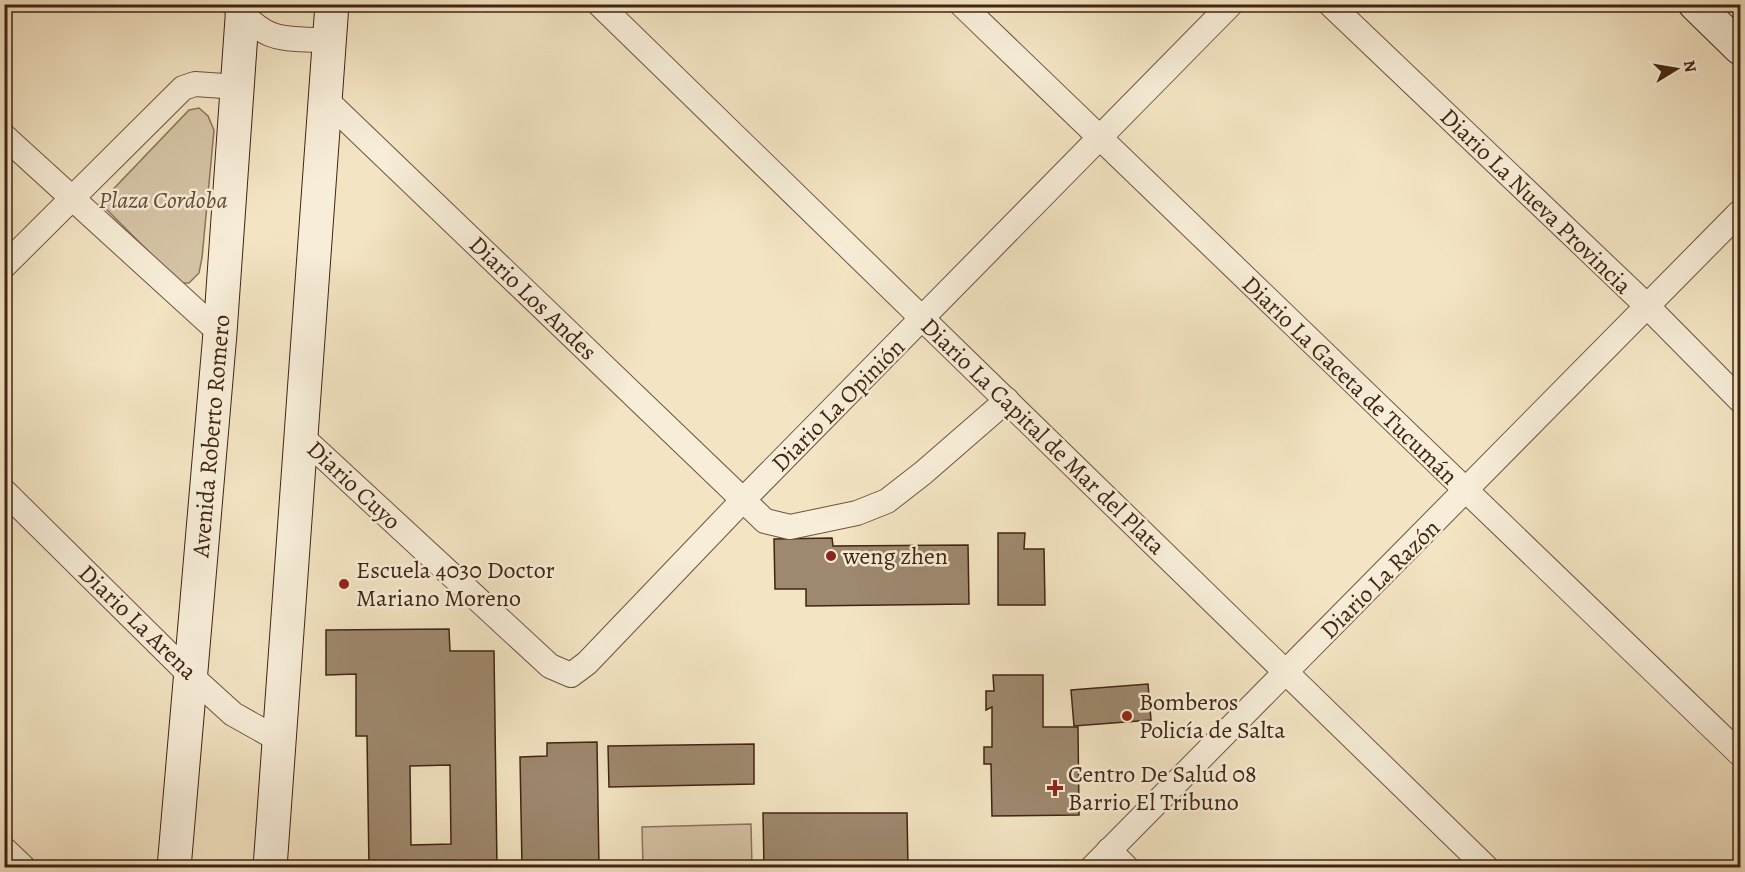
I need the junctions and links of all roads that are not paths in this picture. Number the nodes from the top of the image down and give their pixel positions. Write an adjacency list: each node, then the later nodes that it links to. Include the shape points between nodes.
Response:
1 (332, 4): 8 (main road)
2 (599, 4): 18 (street, Diario La Capital de Mar del Plata)
3 (961, 4): 13 (street, Diario La Gaceta de Tucumán)
4 (1231, 4): 13 (street, Diario La Opinión)
5 (1330, 4): 17 (street, Diario La Nueva Provincia)
6 (1695, 4): 9 (main road)
7 (239, 8): 8 (street, via 270,37); 10 (main road, Avenida Roberto Romero)
8 (328, 41): 11 (main road)
9 (1740, 48)
10 (238, 87): 14 (street, via 195,84 183,88); 19 (main road, Avenida Roberto Romero)
11 (323, 97): 22 (main road); 25 (street, Diario Los Andes)
12 (4, 136): 14 (street)
13 (1099, 139): 18 (street, Diario La Opinión); 24 (street, Diario La Gaceta de Tucumán)
14 (70, 199): 16 (street); 19 (street)
15 (1740, 212): 17 (street, Diario La Razón)
16 (4, 266)
17 (1646, 305): 21 (street, Diario La Nueva Provincia); 24 (street, Diario La Razón)
18 (923, 320): 20 (street, Diario La Capital de Mar del Plata); 25 (street, Diario La Opinión)
19 (220, 333): 27 (main road, Avenida Roberto Romero)
20 (1007, 400): 25 (street, Diario Los Andes, via 886,501 857,513 790,527 765,521); 26 (street, Diario La Capital de Mar del Plata)
21 (1740, 400)
22 (300, 435): 28 (street, Diario Cuyo, via 550,666); 29 (main road)
23 (4, 491): 27 (street, Diario La Arena)
24 (1466, 492): 26 (street, Diario La Razón); 30 (street, Diario La Gaceta de Tucumán)
25 (744, 500): 28 (street, Diario La Opinión, via 587,663)
26 (1288, 673): 32 (street, Diario La Razón); 38 (street, Diario La Capital de Mar del Plata)
27 (190, 675): 29 (street, Diario La Arena, via 233,714); 34 (main road, Avenida Roberto Romero)
28 (570, 675)
29 (281, 741): 35 (main road)
30 (1740, 754)
31 (4, 849): 33 (street)
32 (1109, 850): 36 (street, Diario La Razón); 37 (street)
33 (24, 867)
34 (174, 867)
35 (270, 867)
36 (1092, 867)
37 (1127, 867)
38 (1487, 867)

